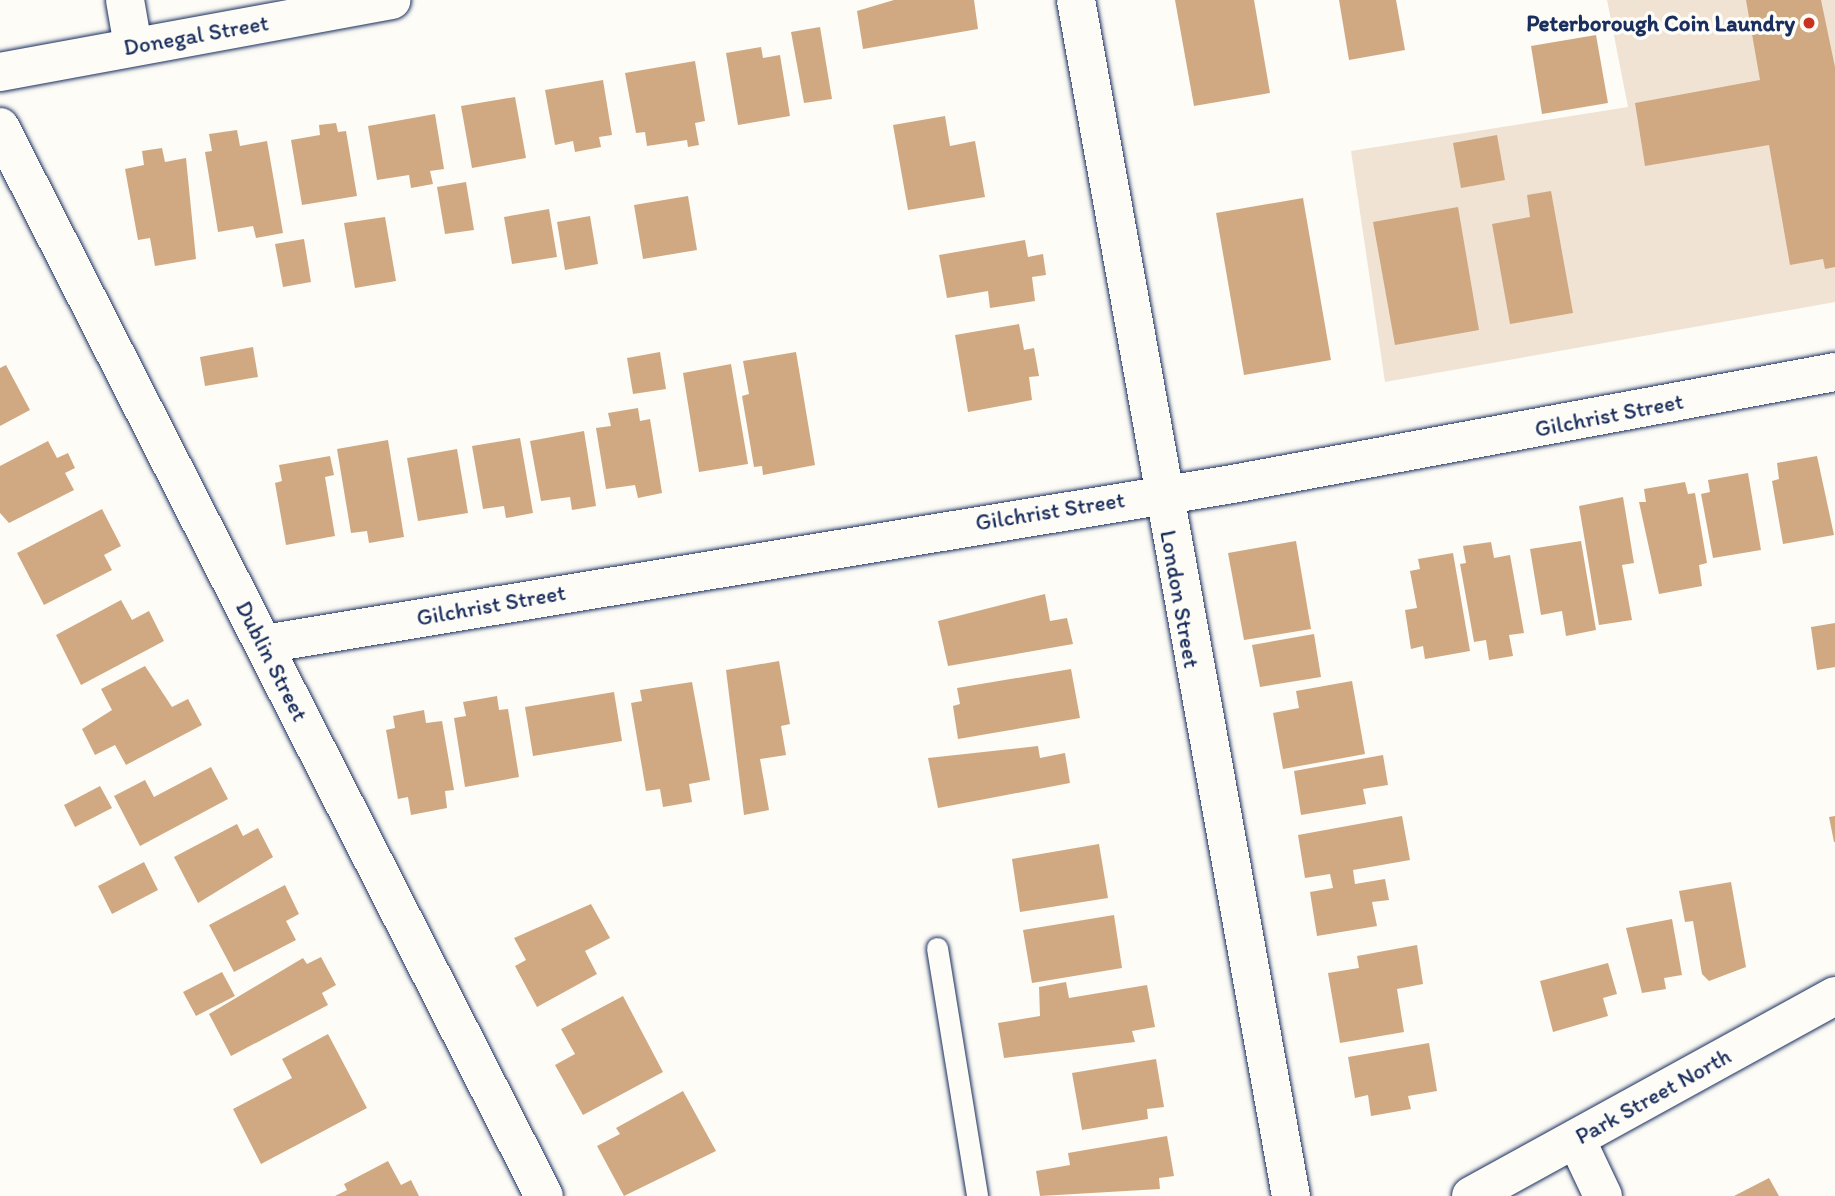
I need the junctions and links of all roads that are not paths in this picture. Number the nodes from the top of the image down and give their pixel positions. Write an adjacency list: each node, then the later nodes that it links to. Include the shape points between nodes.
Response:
1 (125, 0): 4 (street)
2 (391, 0): 4 (street, Donegal Street)
3 (1076, 0): 8 (street, London Street)
4 (133, 46): 5 (street, Donegal Street)
5 (0, 72)
6 (0, 127): 9 (street, Dublin Street)
7 (1835, 373): 8 (street, Gilchrist Street)
8 (1161, 496): 9 (street, Gilchrist Street); 15 (street, London Street)
9 (264, 644): 13 (street, Dublin Street)
10 (937, 948): 14 (lane)
11 (1835, 996): 12 (street, Park Street North)
12 (1576, 1139): 16 (street, Park Street North); 17 (street)
13 (544, 1196)
14 (977, 1196)
15 (1291, 1196)
16 (1471, 1196)
17 (1603, 1196)

